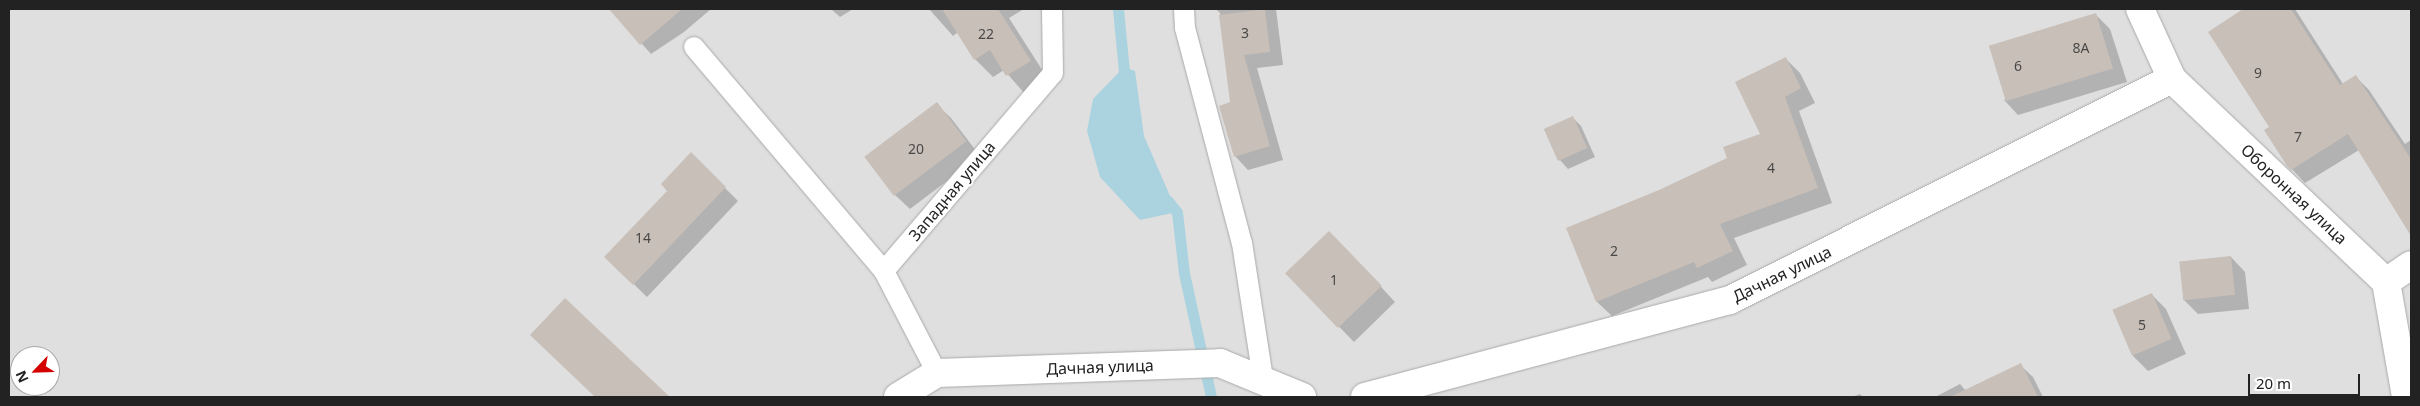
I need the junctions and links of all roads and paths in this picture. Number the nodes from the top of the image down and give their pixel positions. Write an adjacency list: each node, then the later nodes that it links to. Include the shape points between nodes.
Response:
1 (1052, 9): 7 (lane, Западная улица, via 1052,73)
2 (1184, 9): 10 (lane, via 1184,28 1242,243)
3 (2140, 9): 5 (street, Оборонная улица)
4 (694, 47): 7 (lane)
5 (2172, 79): 8 (street, Оборонная улица); 13 (street, Дачная улица, via 1730,300)
6 (2411, 265): 8 (street)
7 (884, 271): 9 (lane)
8 (2386, 282): 14 (street)
9 (937, 373): 10 (street, Дачная улица, via 1220,363); 11 (street, Дачная улица)
10 (1263, 379): 12 (street, Дачная улица)
11 (898, 397)
12 (1302, 397)
13 (1365, 397)
14 (2406, 397)

